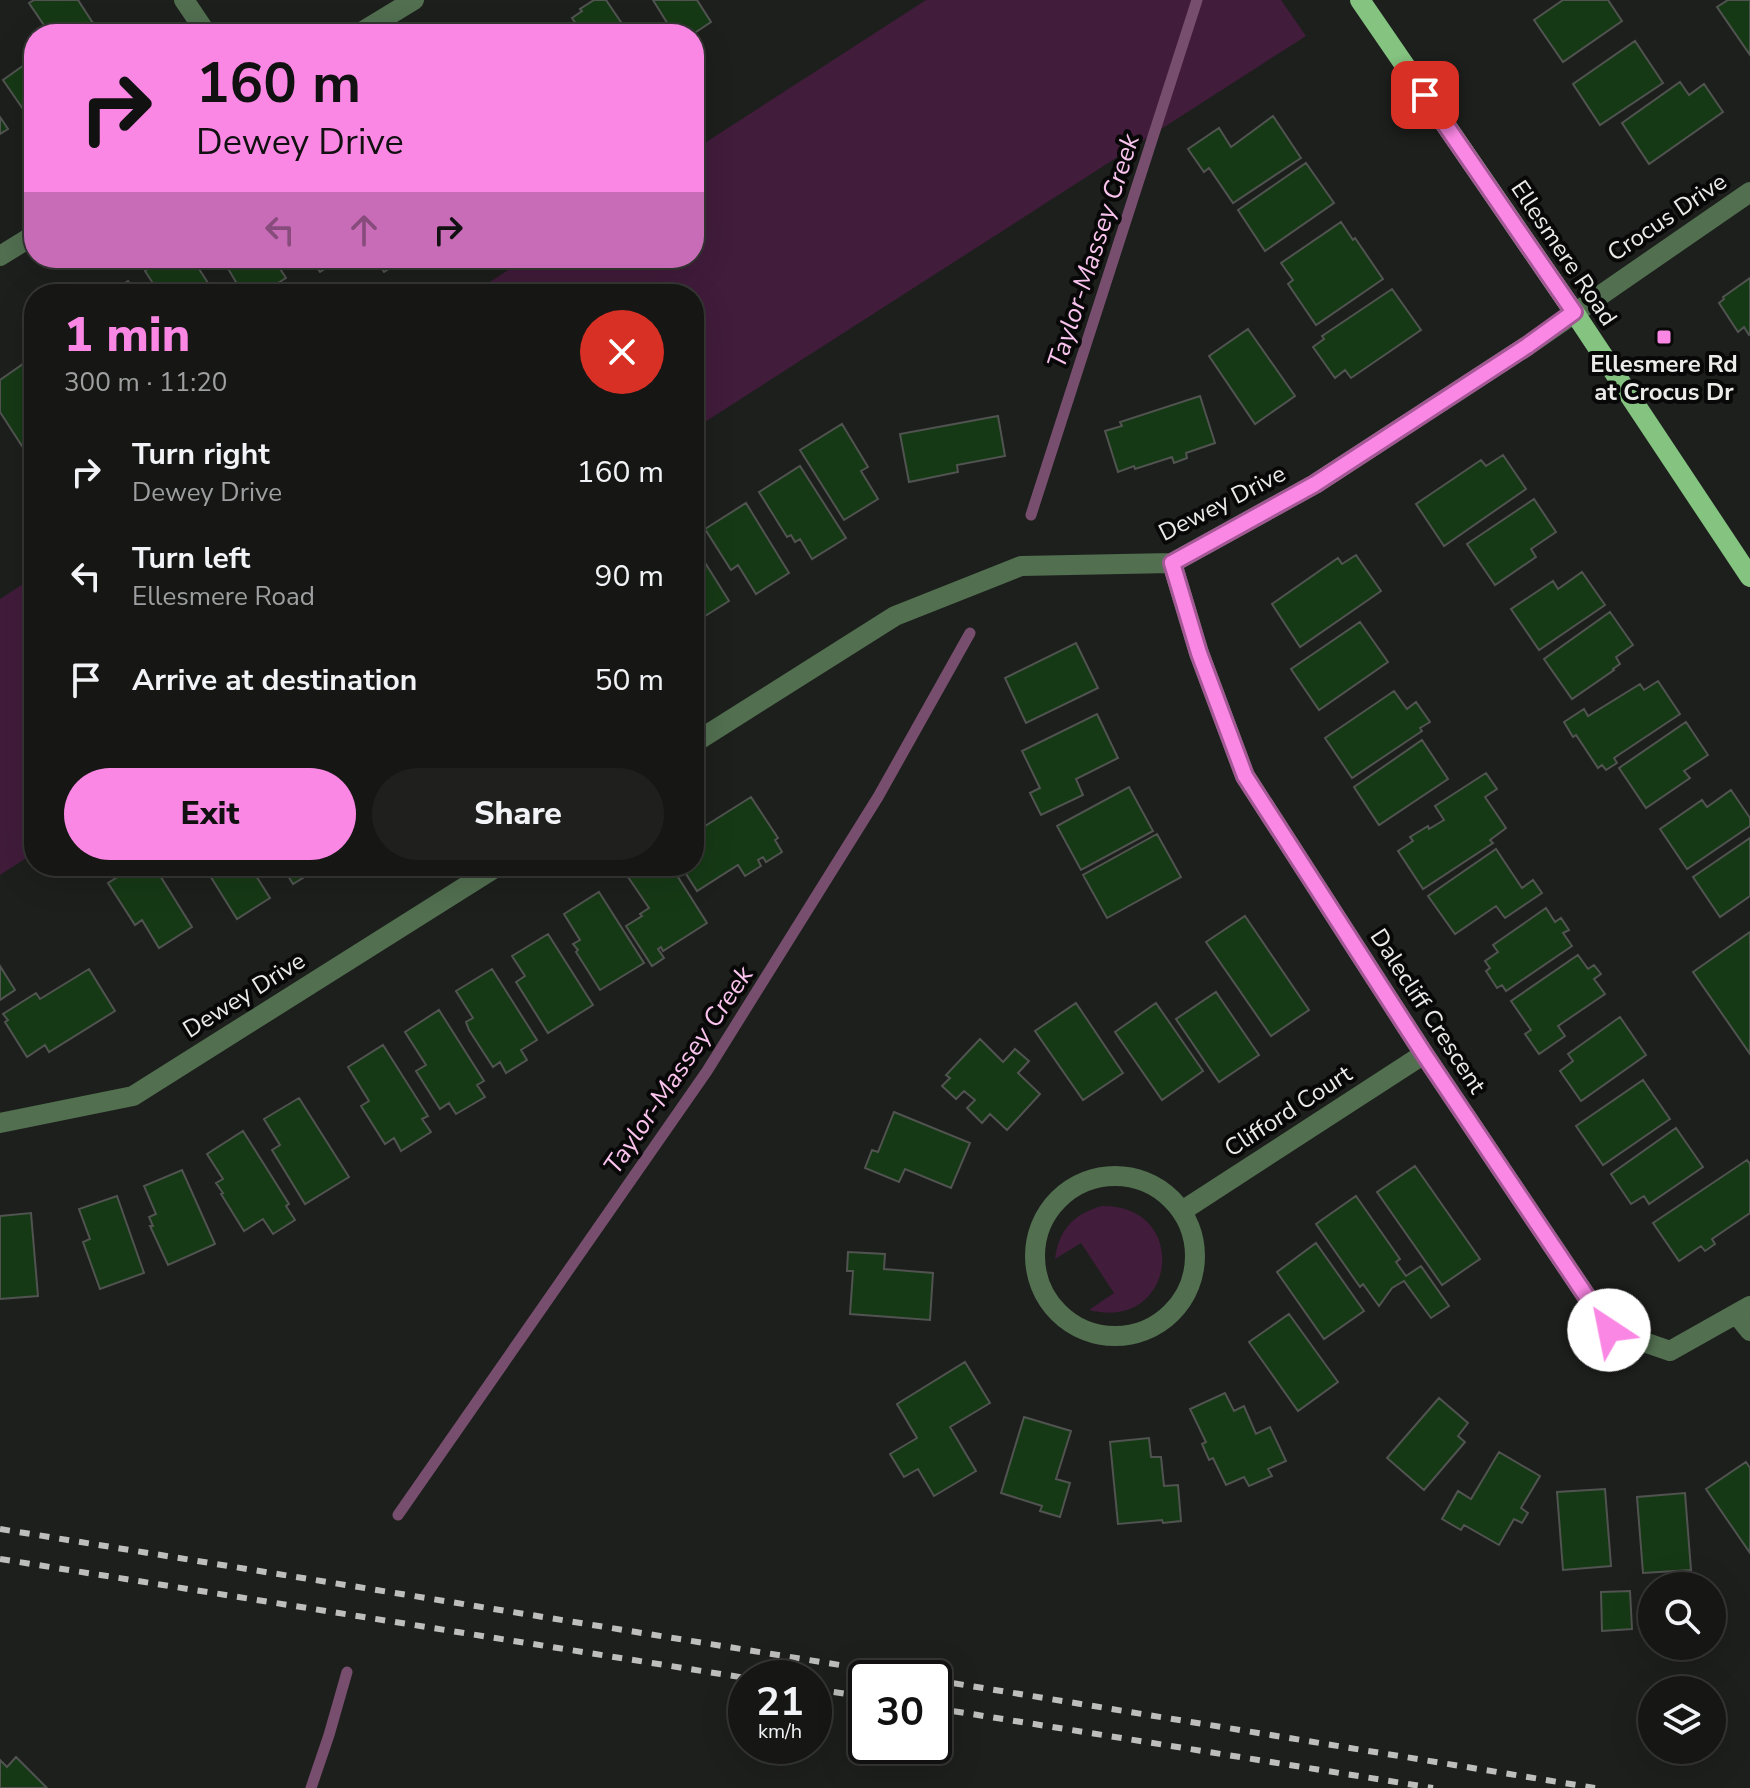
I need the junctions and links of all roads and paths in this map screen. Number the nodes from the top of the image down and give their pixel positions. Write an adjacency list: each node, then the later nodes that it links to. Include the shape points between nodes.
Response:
1 (184, 0): 4 (street)
2 (414, 0): 5 (street)
3 (1360, 0): 9 (main road, Ellesmere Road)
4 (200, 24)
5 (374, 24)
6 (1750, 192): 9 (street, Crocus Drive)
7 (24, 241): 8 (street)
8 (0, 256)
9 (1574, 312): 10 (street, Dewey Drive, via 1315,484); 11 (main road, Ellesmere Road)
10 (1172, 563): 12 (street, Dewey Drive, via 1021,566 895,616); 14 (street, Dalecliff Crescent, via 1245,776)
11 (1750, 577)
12 (704, 737)
13 (482, 876): 15 (street, Dewey Drive, via 133,1096)
14 (1424, 1054): 16 (street, Clifford Court); 17 (street, Dalecliff Crescent, via 1609,1330 1670,1351)
15 (0, 1123)
16 (1182, 1211): 16 (street, via 1165,1193 1131,1178 1094,1179 1071,1189 1040,1227 1035,1252 1038,1279 1051,1304 1070,1324 1096,1335 1123,1337 1150,1330 1188,1291 1196,1264 1193,1236)
17 (1746, 1317)

